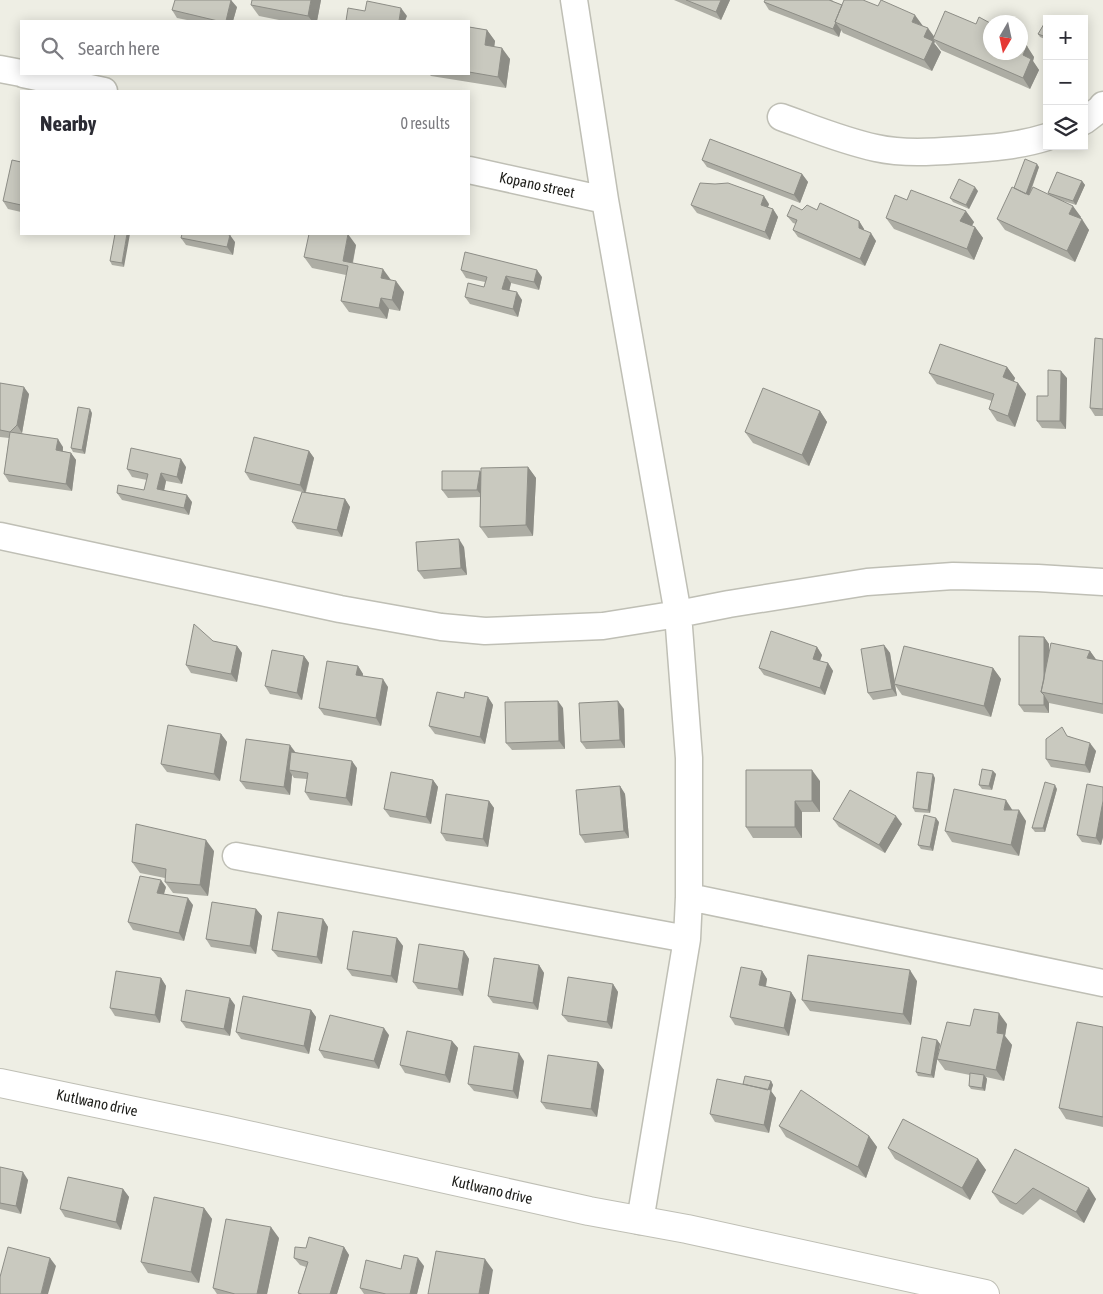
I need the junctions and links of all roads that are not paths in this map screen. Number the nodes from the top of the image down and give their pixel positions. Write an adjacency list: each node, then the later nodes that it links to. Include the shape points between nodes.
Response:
1 (574, 0): 11 (street)
2 (0, 69): 3 (street)
3 (20, 74)
4 (27, 75): 5 (street)
5 (99, 90)
6 (1103, 105): 8 (street)
7 (781, 116): 9 (street, via 827,134 877,148 920,152 992,148)
8 (1088, 117)
9 (1043, 138)
10 (470, 170): 11 (street, Kopano street)
11 (605, 200): 14 (street)
12 (0, 536): 14 (street, via 340,609 441,627 485,631 603,626)
13 (1103, 582): 14 (street, via 953,576 867,582)
14 (678, 614): 16 (street, via 689,758)
15 (236, 856): 17 (street)
16 (689, 897): 17 (street); 18 (street)
17 (687, 939): 20 (street)
18 (1103, 983)
19 (0, 1083): 20 (street, Kutlwano drive)
20 (640, 1221): 21 (street, Kutlwano drive)
21 (985, 1294)

